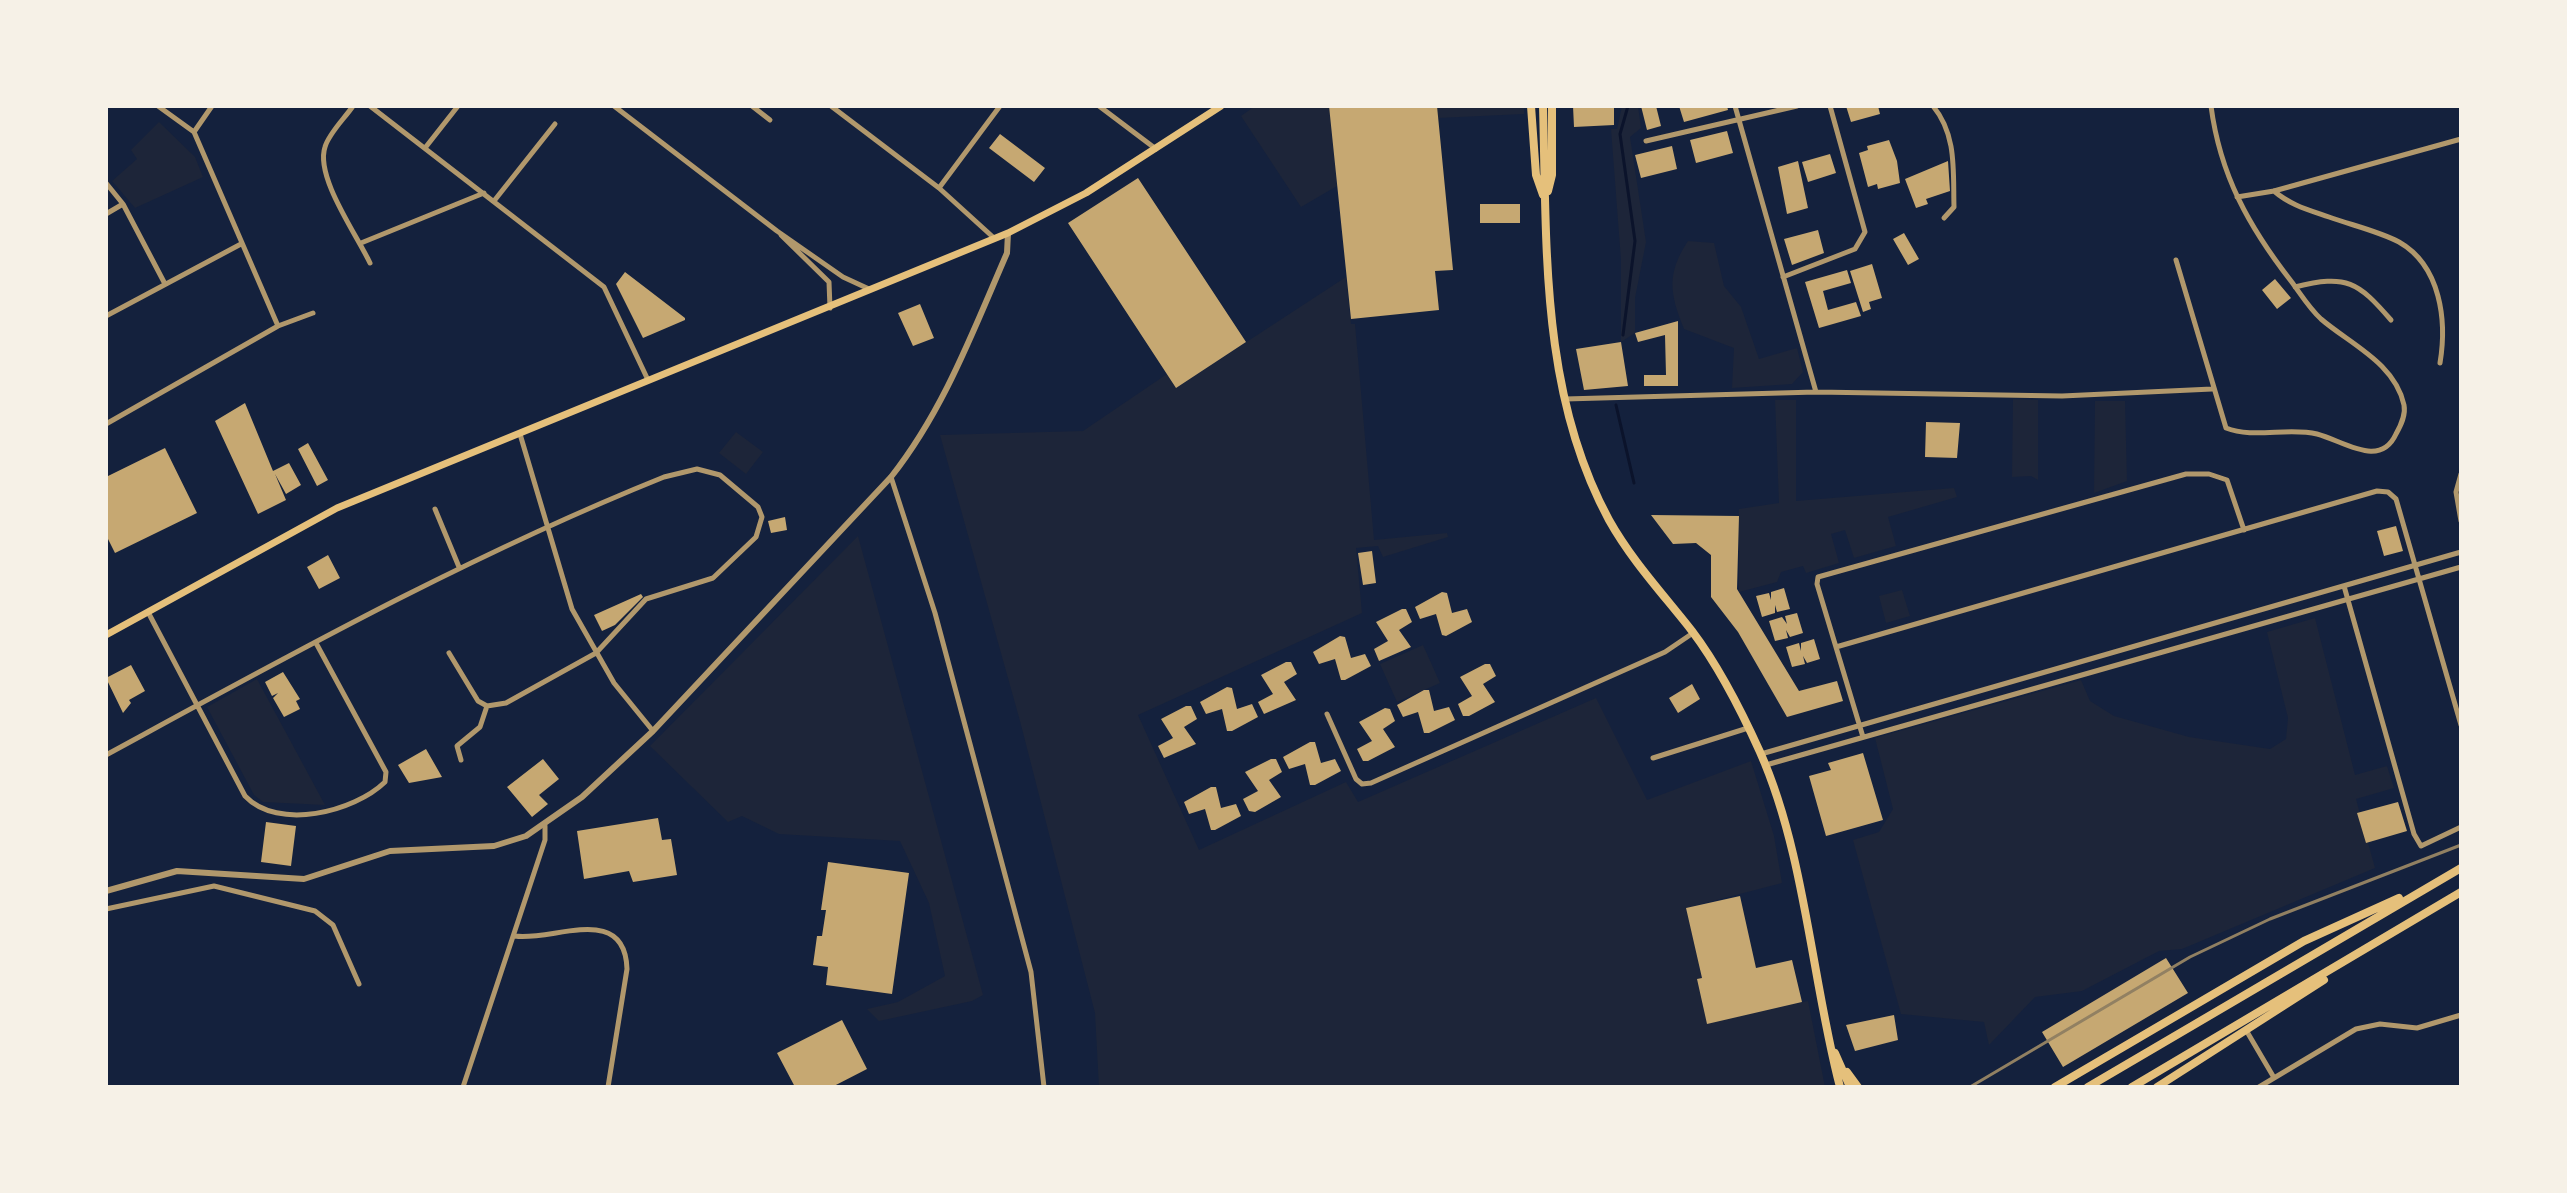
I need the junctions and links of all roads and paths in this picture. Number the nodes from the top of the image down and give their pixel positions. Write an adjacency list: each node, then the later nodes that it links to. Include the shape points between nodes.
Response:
1 (158, 106): 23 (street)
2 (212, 106): 23 (street)
3 (353, 106): 41 (street, via 326,144 324,164)
4 (370, 106): 26 (street)
5 (458, 106): 26 (street)
6 (614, 106): 38 (street)
7 (752, 106): 20 (street)
8 (831, 106): 29 (street)
9 (1000, 106): 29 (street)
10 (1099, 106): 27 (street)
11 (1221, 106): 27 (main road)
12 (1531, 106): 35 (main road, via 1536,175)
13 (1543, 106): 35 (main road)
14 (1552, 106): 35 (main road, via 1552,175)
15 (1735, 106): 21 (street)
16 (1797, 106): 21 (street)
17 (1830, 106): 45 (street, via 1865,232 1855,249)
18 (1933, 106): 37 (street, via 1945,122 1952,154 1954,207)
19 (2211, 106): 32 (street, via 2216,144)
20 (770, 120)
21 (1739, 120): 25 (street); 45 (street)
22 (555, 124): 33 (street)
23 (194, 132): 42 (street)
24 (2461, 139): 30 (street)
25 (1646, 141)
26 (425, 148): 31 (street)
27 (1156, 149): 39 (main road)
28 (106, 183): 34 (street)
29 (939, 188): 40 (street)
30 (2274, 191): 32 (street); 54 (street, via 2300,207 2399,243 2421,262 2442,310)
31 (484, 193): 33 (street); 41 (street)
32 (2237, 197): 47 (street, via 2256,236)
33 (494, 201): 55 (street, via 604,287)
34 (123, 204): 36 (street); 46 (street)
35 (1545, 204): 58 (main road, via 1549,294)
36 (106, 214)
37 (1944, 218)
38 (777, 231): 48 (street, via 843,277); 49 (street, via 829,282)
39 (1008, 233): 40 (main road); 62 (street, via 1007,253 944,397)
40 (994, 238): 48 (main road)
41 (361, 243): 44 (street)
42 (241, 244): 46 (street); 53 (street)
43 (2176, 260): 56 (street)
44 (370, 263)
45 (1783, 277): 57 (street)
46 (165, 284): 51 (street)
47 (2295, 287): 52 (street, via 2327,279 2346,282 2363,288); 56 (street, via 2320,318 2369,353 2391,380 2404,413 2387,449 2365,450 2316,434 2231,431 2222,424)
48 (872, 290): 49 (main road)
49 (830, 308): 55 (main road)
50 (313, 313): 53 (street)
51 (106, 316)
52 (2391, 320)
53 (278, 326): 59 (street)
54 (2440, 363)
55 (648, 380): 60 (main road)
56 (2212, 389): 57 (street, via 2062,396)
57 (1816, 392): 58 (street)
58 (1563, 399): 75 (main road, via 1609,518 1639,568)
59 (106, 424)
60 (520, 434): 65 (street); 74 (main road, via 337,508)
61 (2461, 474): 64 (street, via 2456,501)
62 (891, 477): 87 (street); 110 (street, via 935,613 1031,972)
63 (435, 509): 69 (street)
64 (2461, 521)
65 (547, 524): 69 (street); 80 (street, via 564,588); 80 (street, via 697,469 720,475 758,507 762,517 756,537 713,578 646,599)
66 (2244, 530): 68 (street, via 2388,492 2396,499); 78 (street); 78 (street, via 2227,480 2186,474 1828,572 1817,584)
67 (2461, 552): 68 (street)
68 (2415, 566): 71 (street); 72 (street)
69 (459, 567): 77 (street)
70 (2461, 567): 71 (street)
71 (2419, 578): 73 (street); 85 (street)
72 (2344, 586): 73 (street); 84 (street)
73 (2348, 599): 88 (street); 95 (street, via 2414,834 2421,846)
74 (148, 612): 76 (main road); 81 (street)
75 (1693, 633): 83 (street, via 1665,652 1371,783 1356,779); 86 (main road)
76 (106, 635)
77 (316, 643): 81 (street); 81 (street, via 386,772 379,787 343,807 294,814 253,804)
78 (1836, 647): 84 (street)
79 (449, 653): 82 (street, via 471,692)
80 (596, 653): 82 (street, via 506,703); 87 (street)
81 (198, 704): 90 (street)
82 (487, 706): 92 (street, via 480,727 457,746)
83 (1327, 714)
84 (1859, 725): 88 (street); 89 (street)
85 (2461, 725)
86 (1748, 728): 89 (main road); 91 (street)
87 (653, 731): 94 (street)
88 (1863, 737): 93 (street)
89 (1761, 754): 93 (main road)
90 (106, 755)
91 (1653, 758)
92 (461, 760)
93 (1765, 766): 106 (main road)
94 (545, 826): 98 (street, via 509,843 390,851 304,879 177,871); 102 (street)
95 (2461, 827)
96 (2461, 868): 97 (main road)
97 (2429, 885): 114 (main road, via 2304,941); 115 (main road)
98 (106, 891)
99 (2461, 892): 101 (main road)
100 (106, 909): 103 (street, via 214,886 315,911 333,925)
101 (2404, 926): 105 (main road); 116 (main road)
102 (515, 936): 108 (street); 109 (street, via 538,938 583,928 608,934 619,943 627,969)
103 (359, 984)
104 (2461, 1015): 107 (street, via 2406,1029 2368,1025)
105 (2246, 1029): 107 (street); 117 (main road)
106 (1838, 1065): 111 (main road); 112 (main road); 113 (main road)
107 (2273, 1076): 118 (street)
108 (463, 1087)
109 (608, 1087)
110 (1044, 1087)
111 (1838, 1087)
112 (1850, 1087)
113 (1858, 1087)
114 (2055, 1087)
115 (2088, 1087)
116 (2132, 1087)
117 (2157, 1087)
118 (2259, 1087)

